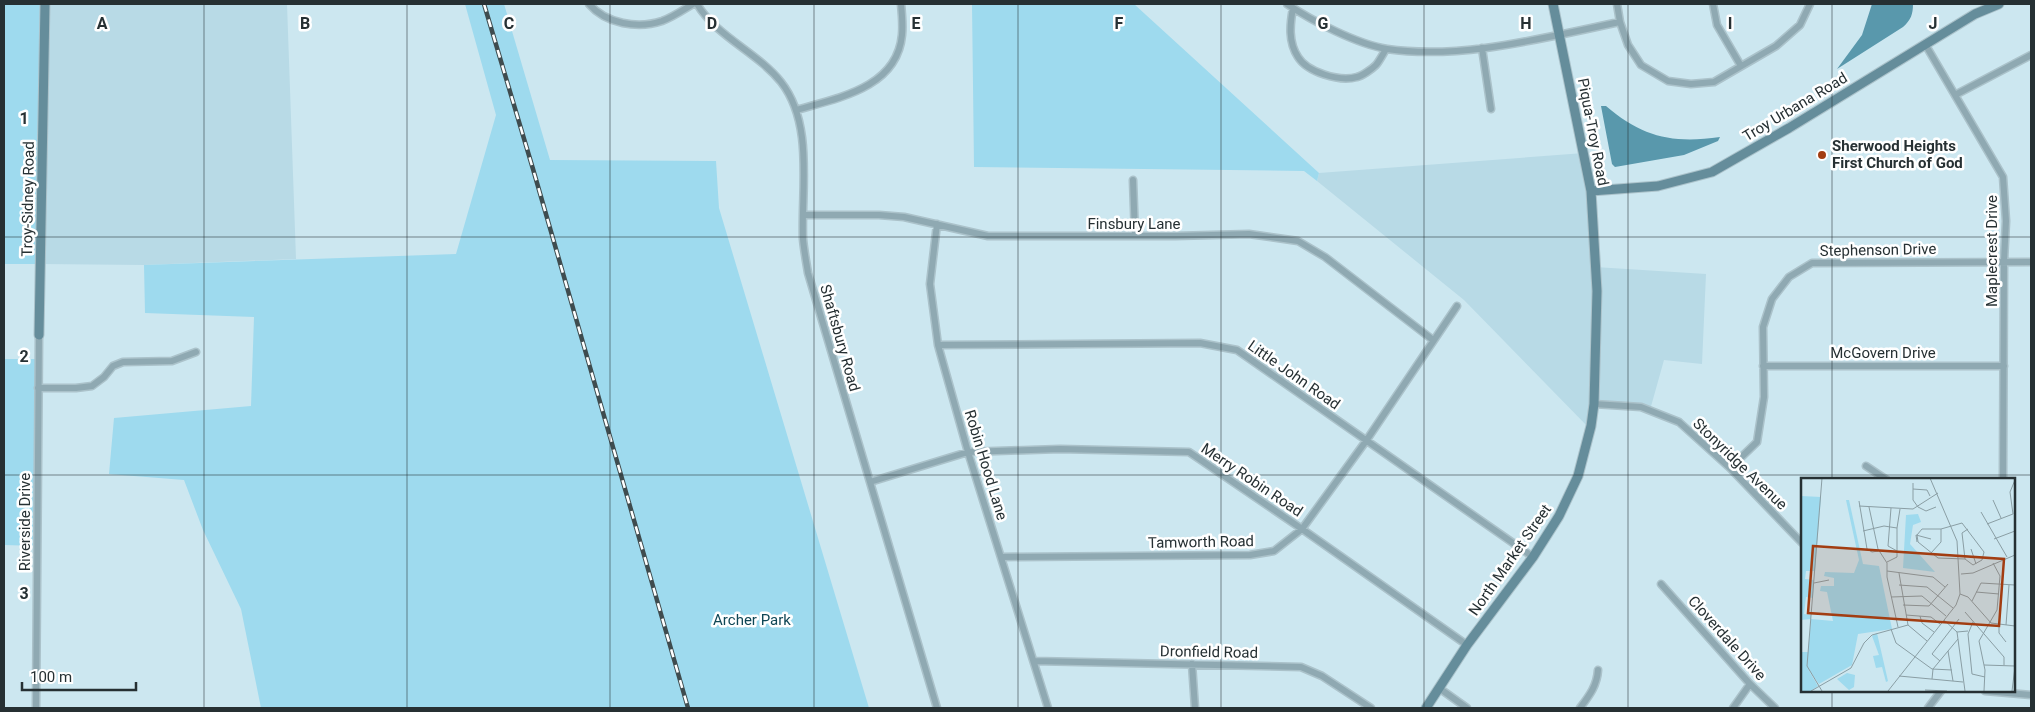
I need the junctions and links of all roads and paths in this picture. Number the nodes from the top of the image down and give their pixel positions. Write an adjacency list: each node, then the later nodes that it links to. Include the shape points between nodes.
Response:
1 (45, 4): 31 (street, Troy-Sidney Road)
2 (589, 4): 3 (street, via 599,14 632,25 656,23)
3 (693, 4)
4 (697, 4): 21 (street, Shaftsbury Road, via 708,19 772,72)
5 (901, 4): 21 (street, via 902,35 890,68 856,92)
6 (1553, 4): 13 (street, Piqua-Troy Road)
7 (1617, 4): 12 (street)
8 (1713, 4): 18 (street, via 1717,25)
9 (1810, 4): 18 (street, via 1800,24 1776,46)
10 (1999, 4): 14 (street, Troy Urbana Road, via 1975,14)
11 (1290, 6): 15 (street, via 1337,32); 15 (street, via 1291,40 1298,56 1309,68 1333,77 1357,77 1376,65)
12 (1620, 22): 13 (street); 18 (street, via 1628,45 1641,65 1668,81 1714,82)
13 (1560, 34): 16 (street); 23 (street, Piqua-Troy Road)
14 (1925, 44): 19 (street, Maplecrest Drive); 23 (street, Troy Urbana Road, via 1712,172 1658,186)
15 (1386, 48): 16 (street, via 1450,52)
16 (1482, 48): 20 (street)
17 (2031, 55): 19 (street)
18 (1741, 66)
19 (1955, 95): 27 (street, Maplecrest Drive, via 2003,177 2006,206)
20 (1491, 109)
21 (796, 110): 24 (street, Shaftsbury Road, via 803,141)
22 (1134, 180): 26 (street)
23 (1591, 191): 29 (street, Piqua-Troy Road)
24 (803, 214): 25 (street, Finsbury Lane, via 879,215); 45 (street, Shaftsbury Road, via 808,273)
25 (937, 224): 26 (street, Finsbury Lane, via 988,236); 33 (street, Robin Hood Lane, via 930,284)
26 (1135, 236): 32 (street, Finsbury Lane, via 1249,234 1298,241 1325,257)
27 (2004, 261): 28 (street, Stephenson Drive); 35 (street, Stephenson Drive, via 1812,263 1789,277 1772,298 1763,327); 36 (street, Maplecrest Drive)
28 (2031, 262)
29 (1595, 267): 38 (street, North Market Street)
30 (1457, 306): 32 (street, Tamworth Road)
31 (39, 335): 37 (street, Riverside Drive)
32 (1433, 340): 39 (street, Tamworth Road)
33 (938, 346): 39 (street, Little John Road, via 1200,342 1237,350); 40 (street, Robin Hood Lane)
34 (196, 352): 37 (street, via 172,361 123,362 113,366 92,386)
35 (1763, 366): 36 (street, McGovern Drive); 42 (street, Stephenson Drive, via 1764,397 1757,442)
36 (2004, 366): 44 (street, Maplecrest Drive)
37 (38, 388): 60 (street, Riverside Drive)
38 (1594, 404): 42 (street, Stonyridge Avenue, via 1641,407 1678,422); 49 (street, North Market Street, via 1578,476 1559,516)
39 (1366, 441): 46 (street, Tamworth Road); 49 (street, Little John Road)
40 (968, 452): 45 (street, Merry Robin Road); 46 (street, Merry Robin Road, via 1060,448 1188,452); 48 (street, Robin Hood Lane)
41 (1866, 466): 43 (street)
42 (1730, 468): 47 (street, Stonyridge Avenue)
43 (1884, 478)
44 (2003, 478)
45 (870, 482): 61 (street, Shaftsbury Road)
46 (1302, 529): 48 (street, Tamworth Road, via 1274,552 1250,555); 51 (street, Merry Robin Road)
47 (1801, 542)
48 (1002, 557): 52 (street, Robin Hood Lane)
49 (1533, 557): 51 (street, North Market Street)
50 (1661, 584): 55 (street, Cloverdale Drive)
51 (1468, 645): 56 (street, North Market Street)
52 (1034, 661): 53 (street, Dronfield Road); 62 (street, Robin Hood Lane)
53 (1192, 664): 63 (street); 64 (street, Dronfield Road, via 1301,666)
54 (1598, 670): 67 (street, via 1594,688)
55 (1750, 684): 68 (street); 69 (street, Cloverdale Drive)
56 (1439, 688): 65 (street, North Market Street); 66 (street)
57 (1940, 692): 70 (street)
58 (1996, 692): 59 (street)
59 (2031, 695)
60 (36, 708)
61 (937, 708)
62 (1048, 708)
63 (1195, 708)
64 (1371, 708)
65 (1426, 708)
66 (1467, 708)
67 (1580, 708)
68 (1734, 708)
69 (1775, 708)
70 (1928, 708)

